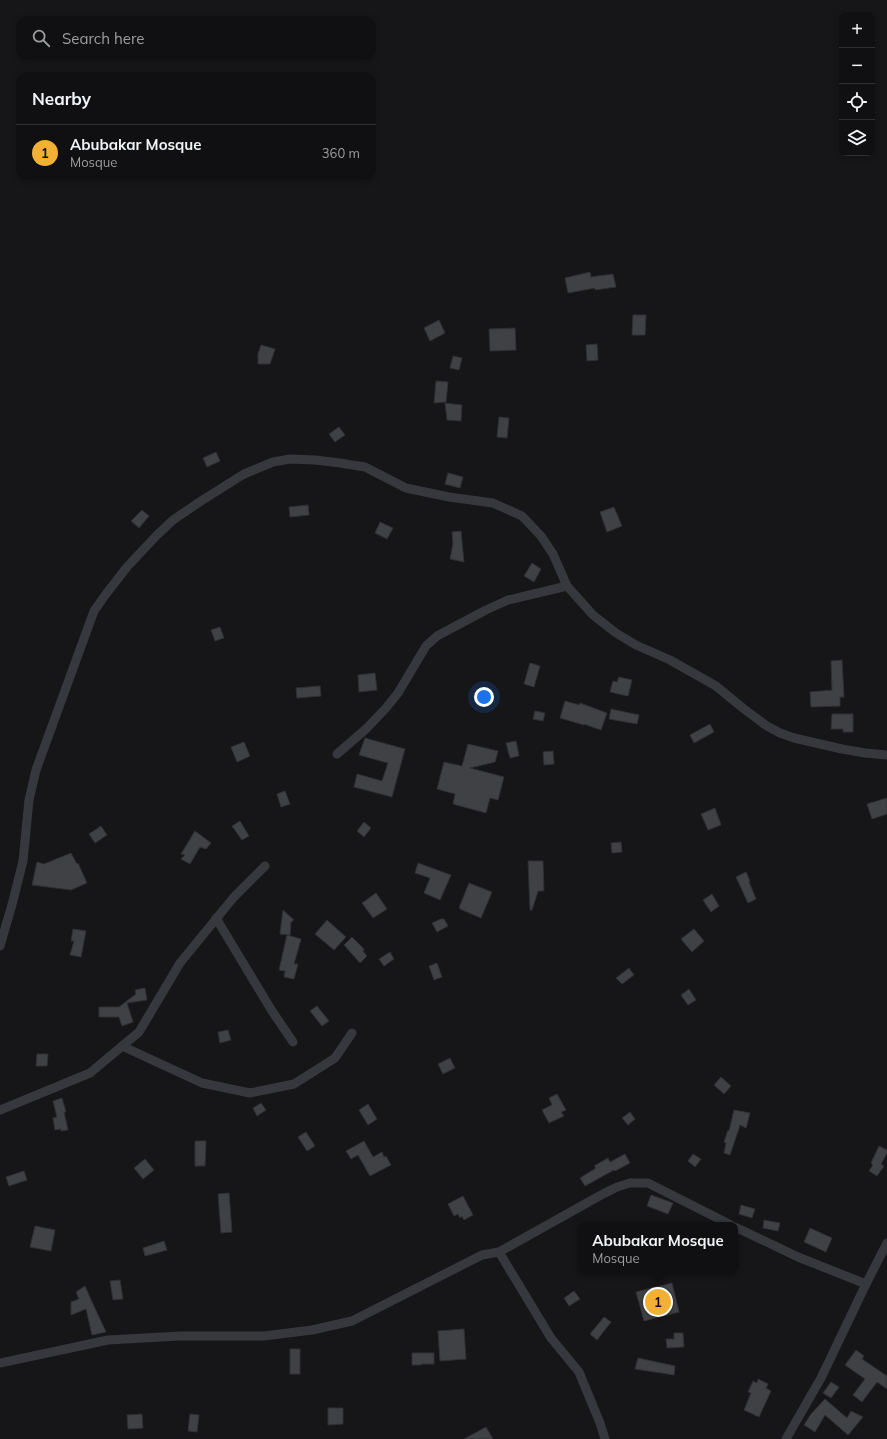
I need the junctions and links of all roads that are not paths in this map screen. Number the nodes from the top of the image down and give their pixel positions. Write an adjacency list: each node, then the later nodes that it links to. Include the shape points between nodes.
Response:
1 (567, 586): 2 (street, via 508,600 437,636 426,646 386,708); 3 (street, via 593,615 616,633 716,686 767,726 794,738 821,745); 6 (street, via 553,554 541,536 522,516 493,503 406,488 365,467 315,460 290,459 273,462 244,474 201,501 173,520 157,535 127,567 94,611 36,770 29,800 23,861)
2 (337, 754)
3 (887, 755)
4 (265, 866): 5 (street)
5 (216, 918): 8 (street); 9 (street, via 180,963 139,1032)
6 (0, 946)
7 (352, 1033): 9 (street, via 335,1058 294,1084 250,1093 202,1082)
8 (293, 1042)
9 (122, 1046): 10 (street, via 90,1073)
10 (0, 1110)
11 (725, 1222): 14 (street, via 648,1183 630,1183 601,1195)
12 (738, 1228): 15 (street, via 798,1257)
13 (887, 1244): 15 (street)
14 (499, 1252): 16 (street, via 482,1255 352,1321 312,1330 264,1336 180,1336 108,1340); 17 (street, via 552,1338 579,1372)
15 (866, 1284): 18 (street, via 821,1378)
16 (0, 1363)
17 (605, 1439)
18 (786, 1439)

